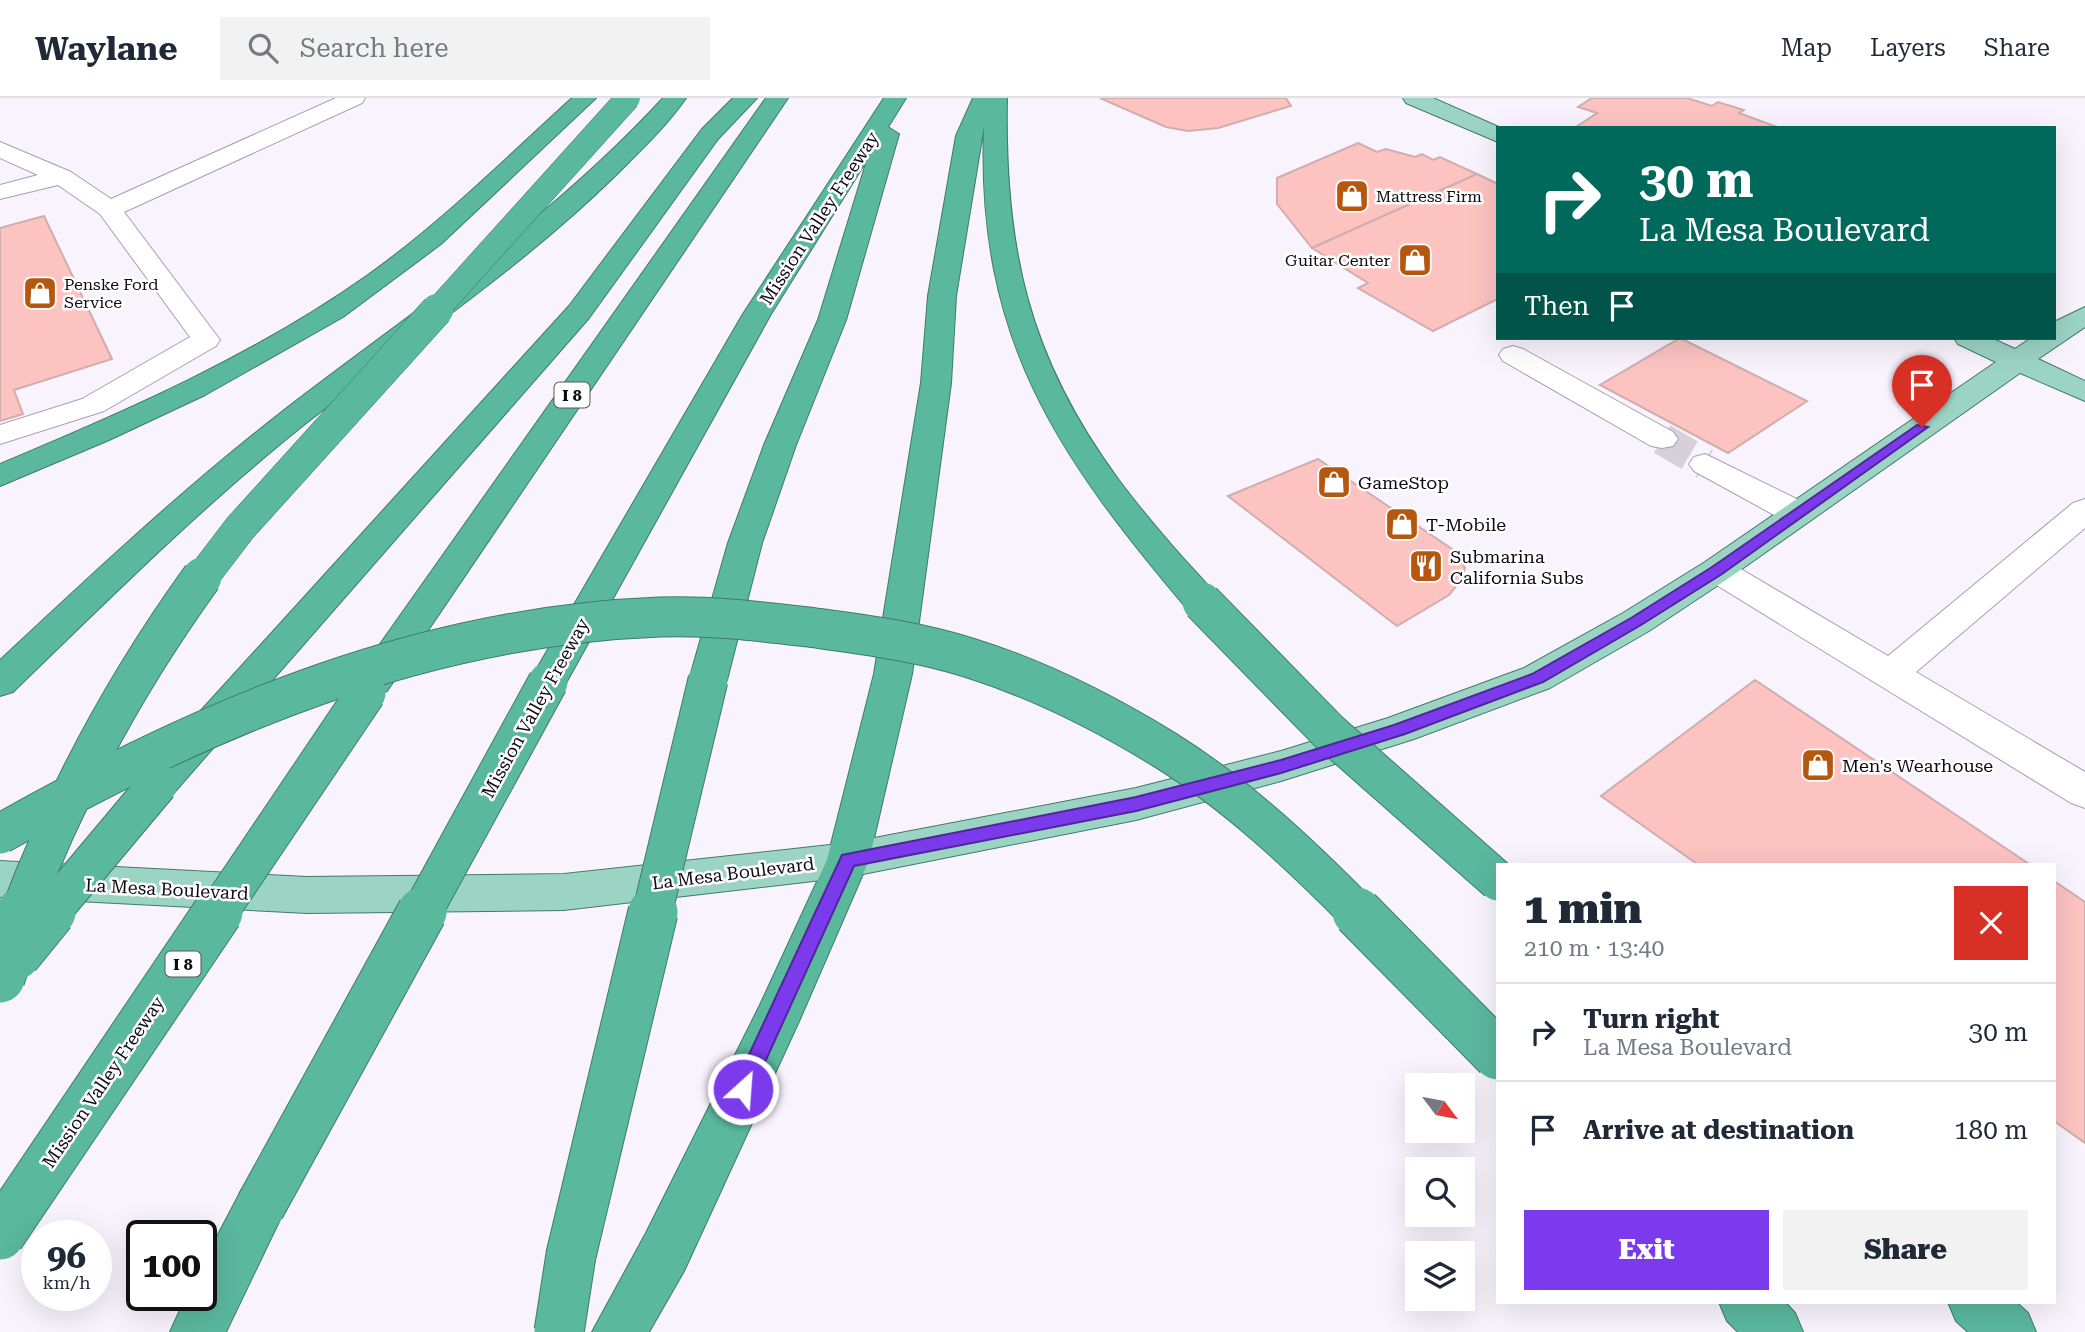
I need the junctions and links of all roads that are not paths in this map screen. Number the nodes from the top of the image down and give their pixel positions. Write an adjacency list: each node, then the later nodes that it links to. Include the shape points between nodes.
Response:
1 (354, 98): 15 (lane)
2 (585, 98): 26 (highway, via 425,244 376,282 206,383)
3 (628, 98): 37 (highway, bridge, via 240,528 191,590 138,668 49,835)
4 (675, 98): 31 (highway, via 599,177 515,249 293,419 180,513)
5 (746, 98): 37 (highway, bridge, via 710,134 579,312 112,835)
6 (777, 98): 39 (highway, Mission Valley Freeway / I 8, bridge, via 366,693)
7 (897, 98): 42 (highway, Mission Valley Freeway, bridge, via 757,314 548,682 260,1207); 43 (highway, bridge, via 832,320 745,543 571,1255)
8 (984, 98): 34 (highway, via 968,136 942,296 936,383 893,674)
9 (996, 98): 36 (highway, bridge, via 995,187 1003,261 1016,311 1049,393 1123,511 1202,601 1328,731)
10 (1414, 98): 11 (main road)
11 (1496, 134)
12 (0, 149): 13 (lane)
13 (62, 177): 14 (lane); 15 (lane)
14 (0, 192)
15 (109, 209): 23 (lane, via 206,340 93,405)
16 (2085, 315): 17 (main road)
17 (2056, 334)
18 (1973, 340): 21 (main road)
19 (2047, 340): 21 (main road, La Mesa Boulevard)
20 (1513, 355): 24 (lane)
21 (2017, 359): 22 (main road); 28 (main road, La Mesa Boulevard)
22 (2085, 392)
23 (0, 435)
24 (1662, 439)
25 (1705, 464): 28 (lane)
26 (0, 476)
27 (2085, 510): 30 (lane)
28 (1797, 513): 29 (main road, La Mesa Boulevard)
29 (1717, 570): 30 (lane); 34 (main road, La Mesa Boulevard, via 1537,678 1400,729 1136,804)
30 (1889, 675): 32 (lane)
31 (0, 681)
32 (2085, 792)
33 (0, 834): 38 (highway, bridge, via 148,753 226,718 405,656 543,628 658,617 776,623 852,633 948,651 1012,674 1174,755 1249,813 1316,874)
34 (848, 860): 35 (main road, La Mesa Boulevard, via 564,892 307,895); 44 (highway, via 671,1240)
35 (0, 879)
36 (1496, 879)
37 (0, 976)
38 (1496, 1053)
39 (0, 1235)
40 (1748, 1304): 45 (highway)
41 (1977, 1304): 46 (highway)
42 (197, 1332)
43 (559, 1332)
44 (619, 1332)
45 (1776, 1332)
46 (2009, 1332)

